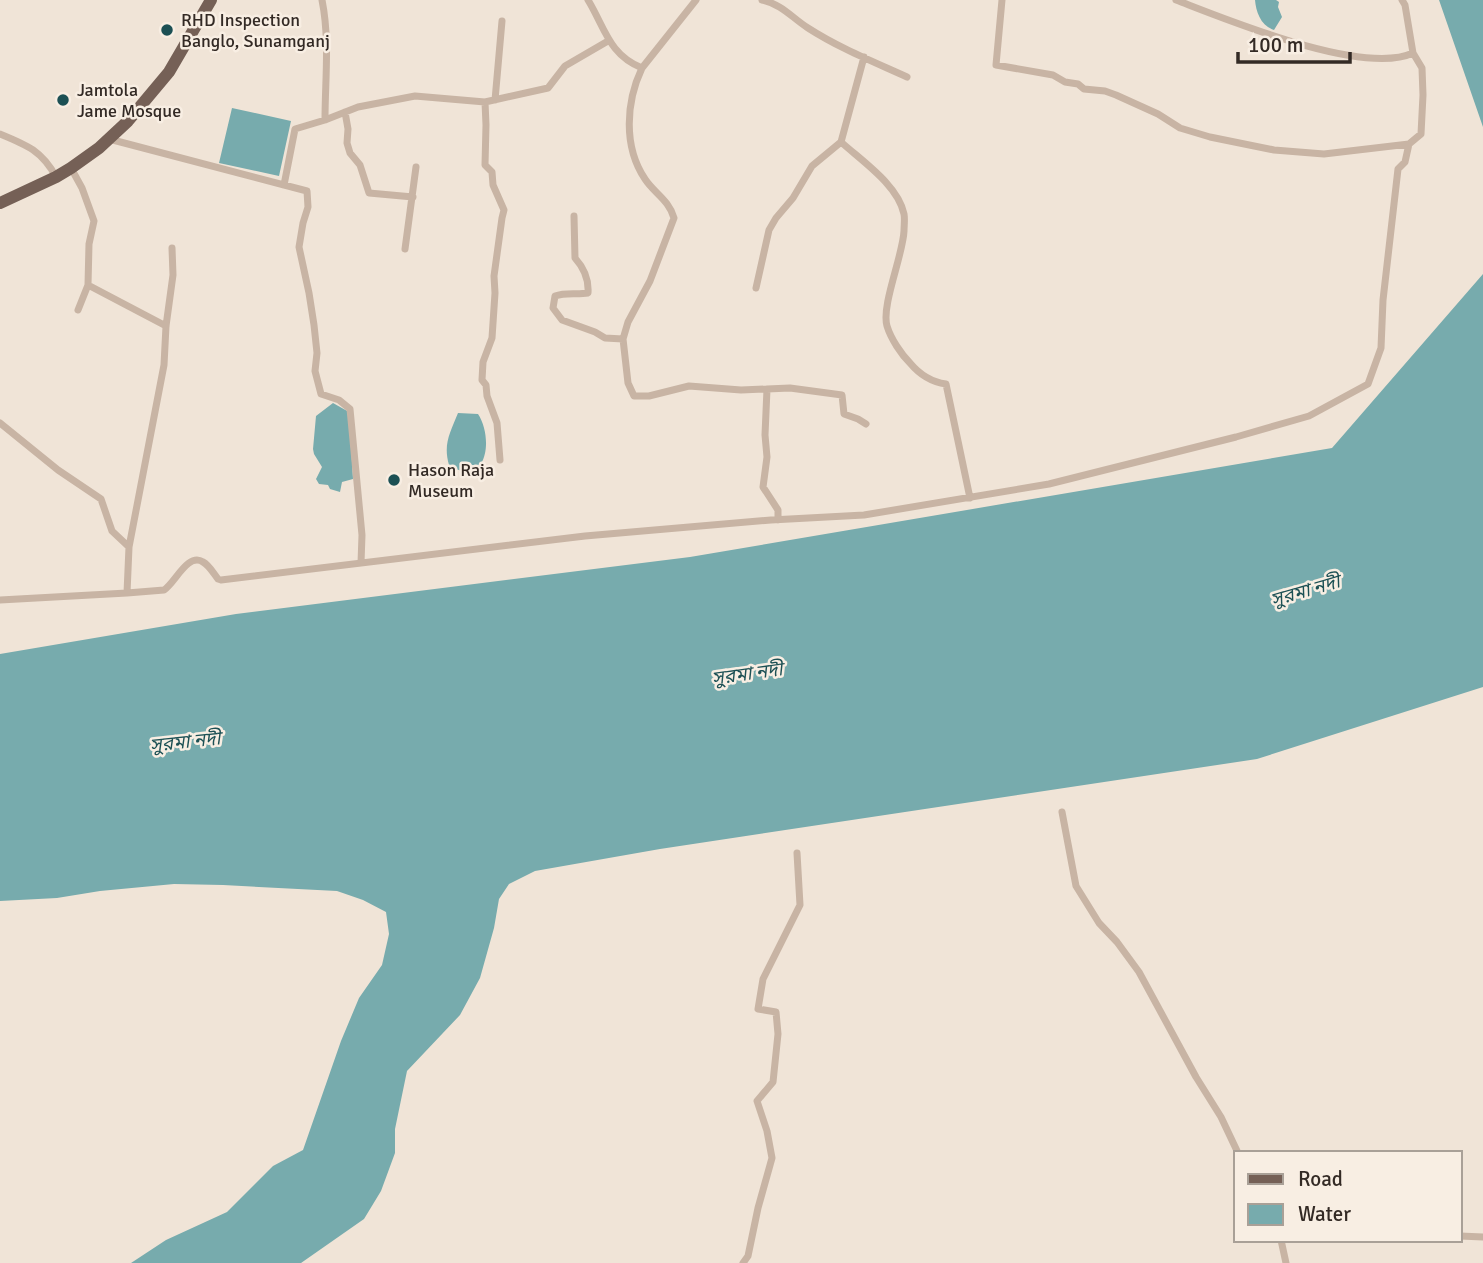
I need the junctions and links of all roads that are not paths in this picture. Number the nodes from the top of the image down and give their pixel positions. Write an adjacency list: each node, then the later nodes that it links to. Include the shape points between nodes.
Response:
1 (211, 0): 20 (main road, via 169,72)
2 (322, 0): 18 (street, via 327,32)
3 (588, 0): 10 (street)
4 (696, 0): 13 (street)
5 (762, 0): 12 (street, via 776,3 808,28)
6 (1002, 0): 22 (street, via 996,65 1053,75 1084,89 1116,95 1180,128 1274,150 1324,154)
7 (1176, 0): 11 (street, via 1328,51 1378,58)
8 (1402, 0): 11 (street)
9 (502, 21): 15 (street)
10 (608, 41): 13 (street); 15 (street, via 565,66 548,88)
11 (1413, 53): 22 (street, via 1422,68 1423,95 1421,134)
12 (863, 57): 14 (street); 21 (street)
13 (642, 68): 36 (street, via 628,125 634,158 674,218)
14 (907, 77)
15 (495, 100): 16 (street)
16 (485, 102): 17 (street, via 415,96); 40 (street, via 485,165 504,211 494,276 492,338 482,380 497,423)
17 (345, 112): 18 (street); 27 (street, via 350,153 360,165 369,193)
18 (325, 120): 26 (street, via 295,129)
19 (0, 134): 25 (street, via 42,155)
20 (108, 139): 24 (main road); 26 (street)
21 (841, 142): 33 (street, via 812,166 769,230); 41 (street, via 884,180 905,215 904,244 888,302 887,325 903,356 919,373 946,384)
22 (1409, 144): 41 (street, via 1405,162 1398,169 1381,348 1368,384 1309,416 1236,437 1049,484)
23 (416, 167): 27 (street)
24 (71, 168): 25 (main road); 32 (street, via 93,221)
25 (56, 177): 28 (main road)
26 (284, 185): 44 (street, via 307,191 299,247 314,325 315,371 321,394 350,409 362,535)
27 (413, 197): 31 (street)
28 (0, 203)
29 (574, 216): 36 (street, via 575,258 582,265 588,293 555,296 554,308 562,320)
30 (172, 248): 35 (street)
31 (404, 249)
32 (88, 285): 34 (street); 35 (street)
33 (756, 288)
34 (78, 310)
35 (166, 326): 43 (street, via 164,365)
36 (623, 340): 37 (street, via 634,396 689,386)
37 (767, 389): 39 (street, via 842,395 844,414); 42 (street, via 763,487)
38 (0, 423): 43 (street, via 101,499 112,531)
39 (866, 424)
40 (500, 460)
41 (970, 498): 42 (street, via 864,515)
42 (779, 520): 44 (street, via 585,536)
43 (129, 547): 45 (street)
44 (360, 563): 45 (street, via 221,580 195,559 164,590)
45 (127, 593): 46 (street)
46 (0, 600)
47 (1062, 812): 49 (street, via 1076,886 1139,972)
48 (797, 853): 53 (street, via 800,905 763,979 758,1009 776,1012 773,1082 757,1101 772,1158)
49 (1237, 1151)
50 (1462, 1236): 51 (street)
51 (1483, 1237)
52 (1281, 1242): 54 (street)
53 (743, 1263)
54 (1286, 1263)

